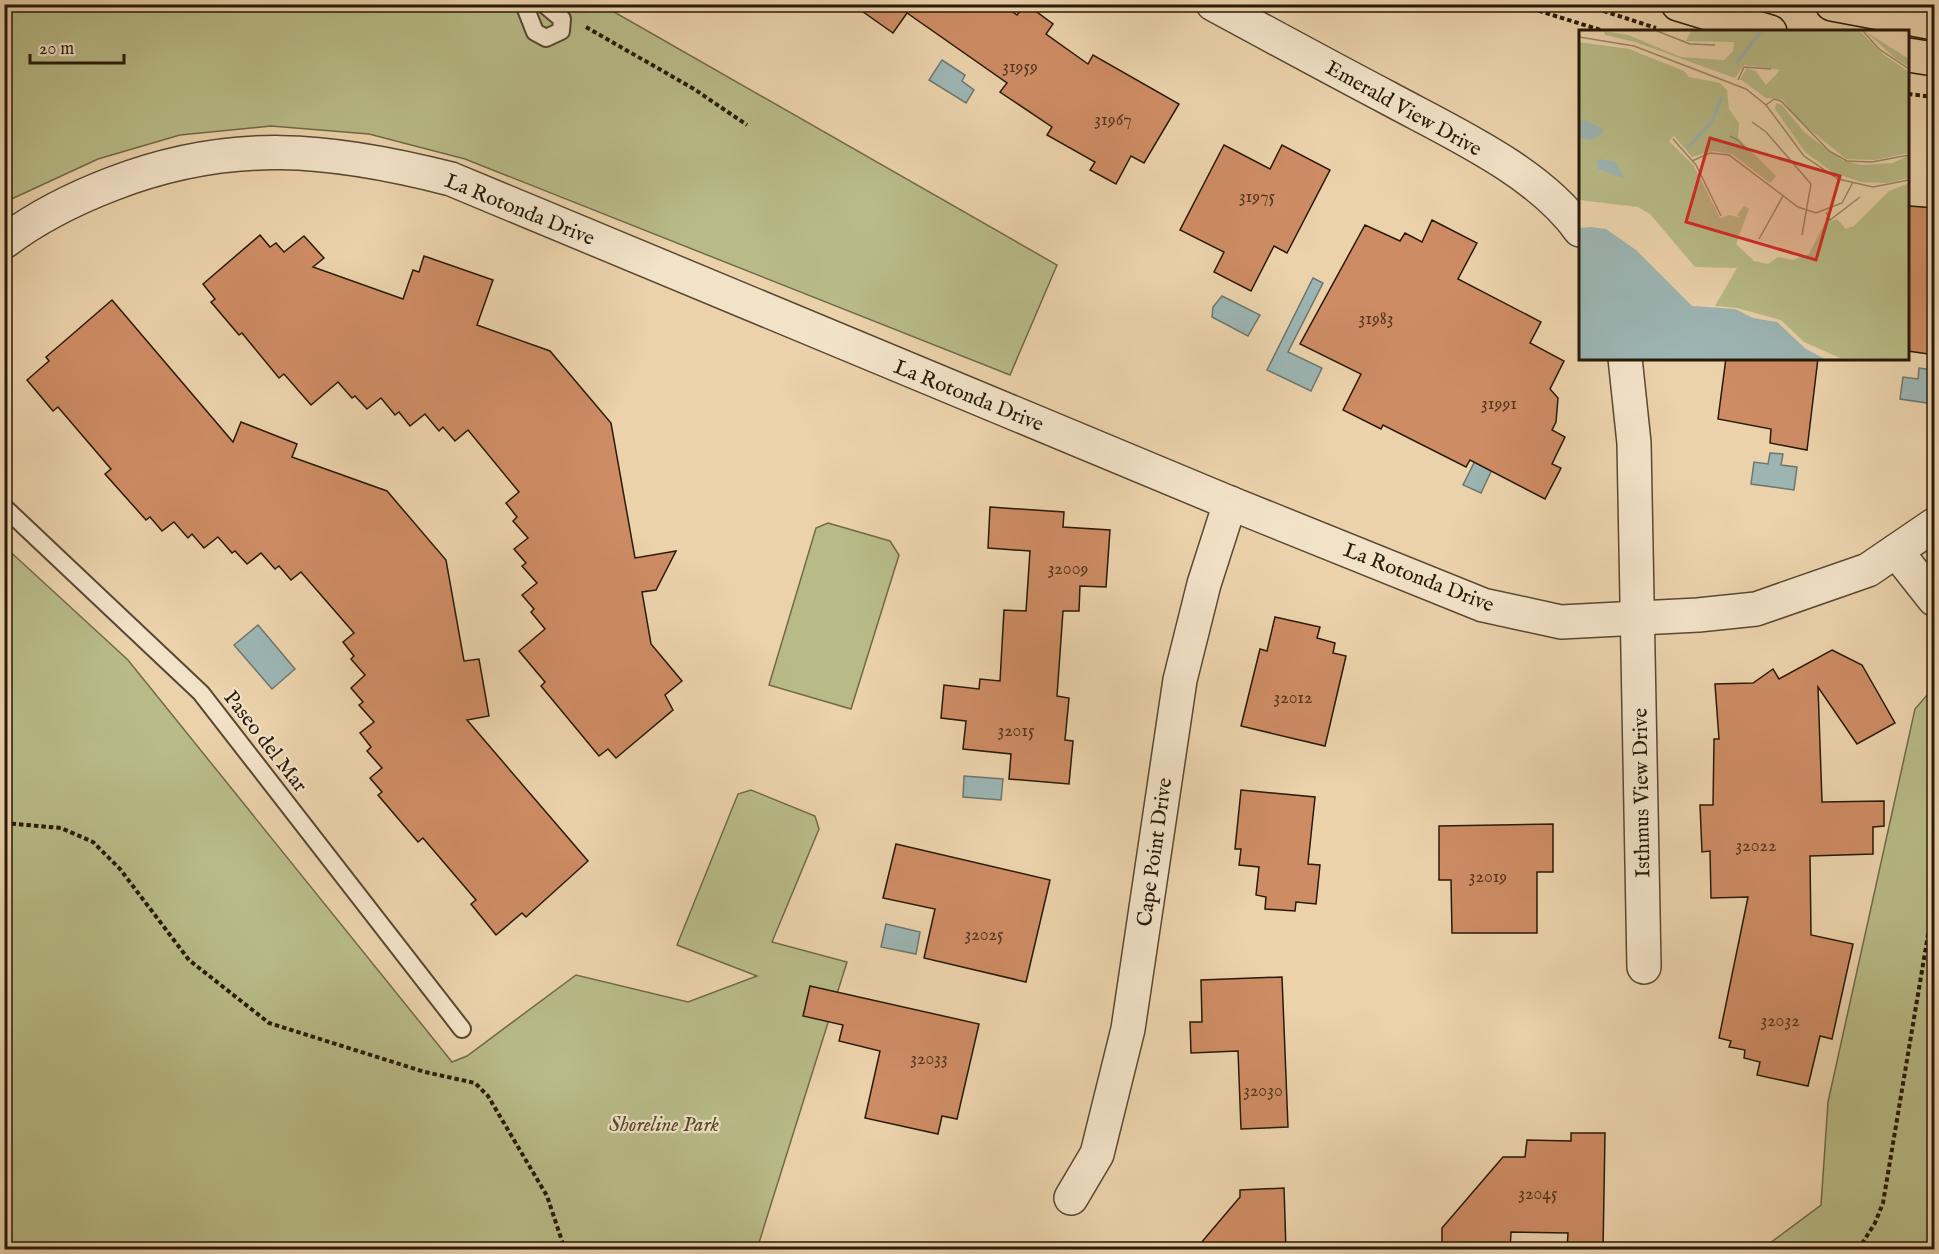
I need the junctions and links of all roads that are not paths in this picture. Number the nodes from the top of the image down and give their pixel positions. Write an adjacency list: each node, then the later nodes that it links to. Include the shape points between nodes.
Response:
1 (524, 4): 2 (lane, via 535,32 546,38 561,31 562,19)
2 (544, 4)
3 (1213, 4): 10 (street, Emerald View Drive, via 1520,172 1553,198)
4 (1677, 4): 7 (main road)
5 (1832, 4): 6 (main road)
6 (1935, 23)
7 (1763, 30)
8 (1909, 55): 9 (main road)
9 (1935, 59)
10 (1579, 228)
11 (4, 242): 13 (street, La Rotonda Drive, via 63,203 167,165 275,151 383,162 451,179)
12 (1625, 360): 18 (street, via 1634,443)
13 (1230, 503): 18 (street, La Rotonda Drive, via 1483,605 1561,622); 21 (street, Cape Point Drive, via 1203,584 1180,680 1128,1029 1097,1154)
14 (4, 507): 20 (lane, Paseo del Mar, via 201,693)
15 (1935, 525): 16 (street, La Rotonda Drive)
16 (1896, 551): 17 (street); 18 (street, La Rotonda Drive, via 1868,570 1756,609)
17 (1935, 599)
18 (1638, 619): 19 (street, Isthmus View Drive)
19 (1644, 968)
20 (462, 1029)
21 (1071, 1198)

